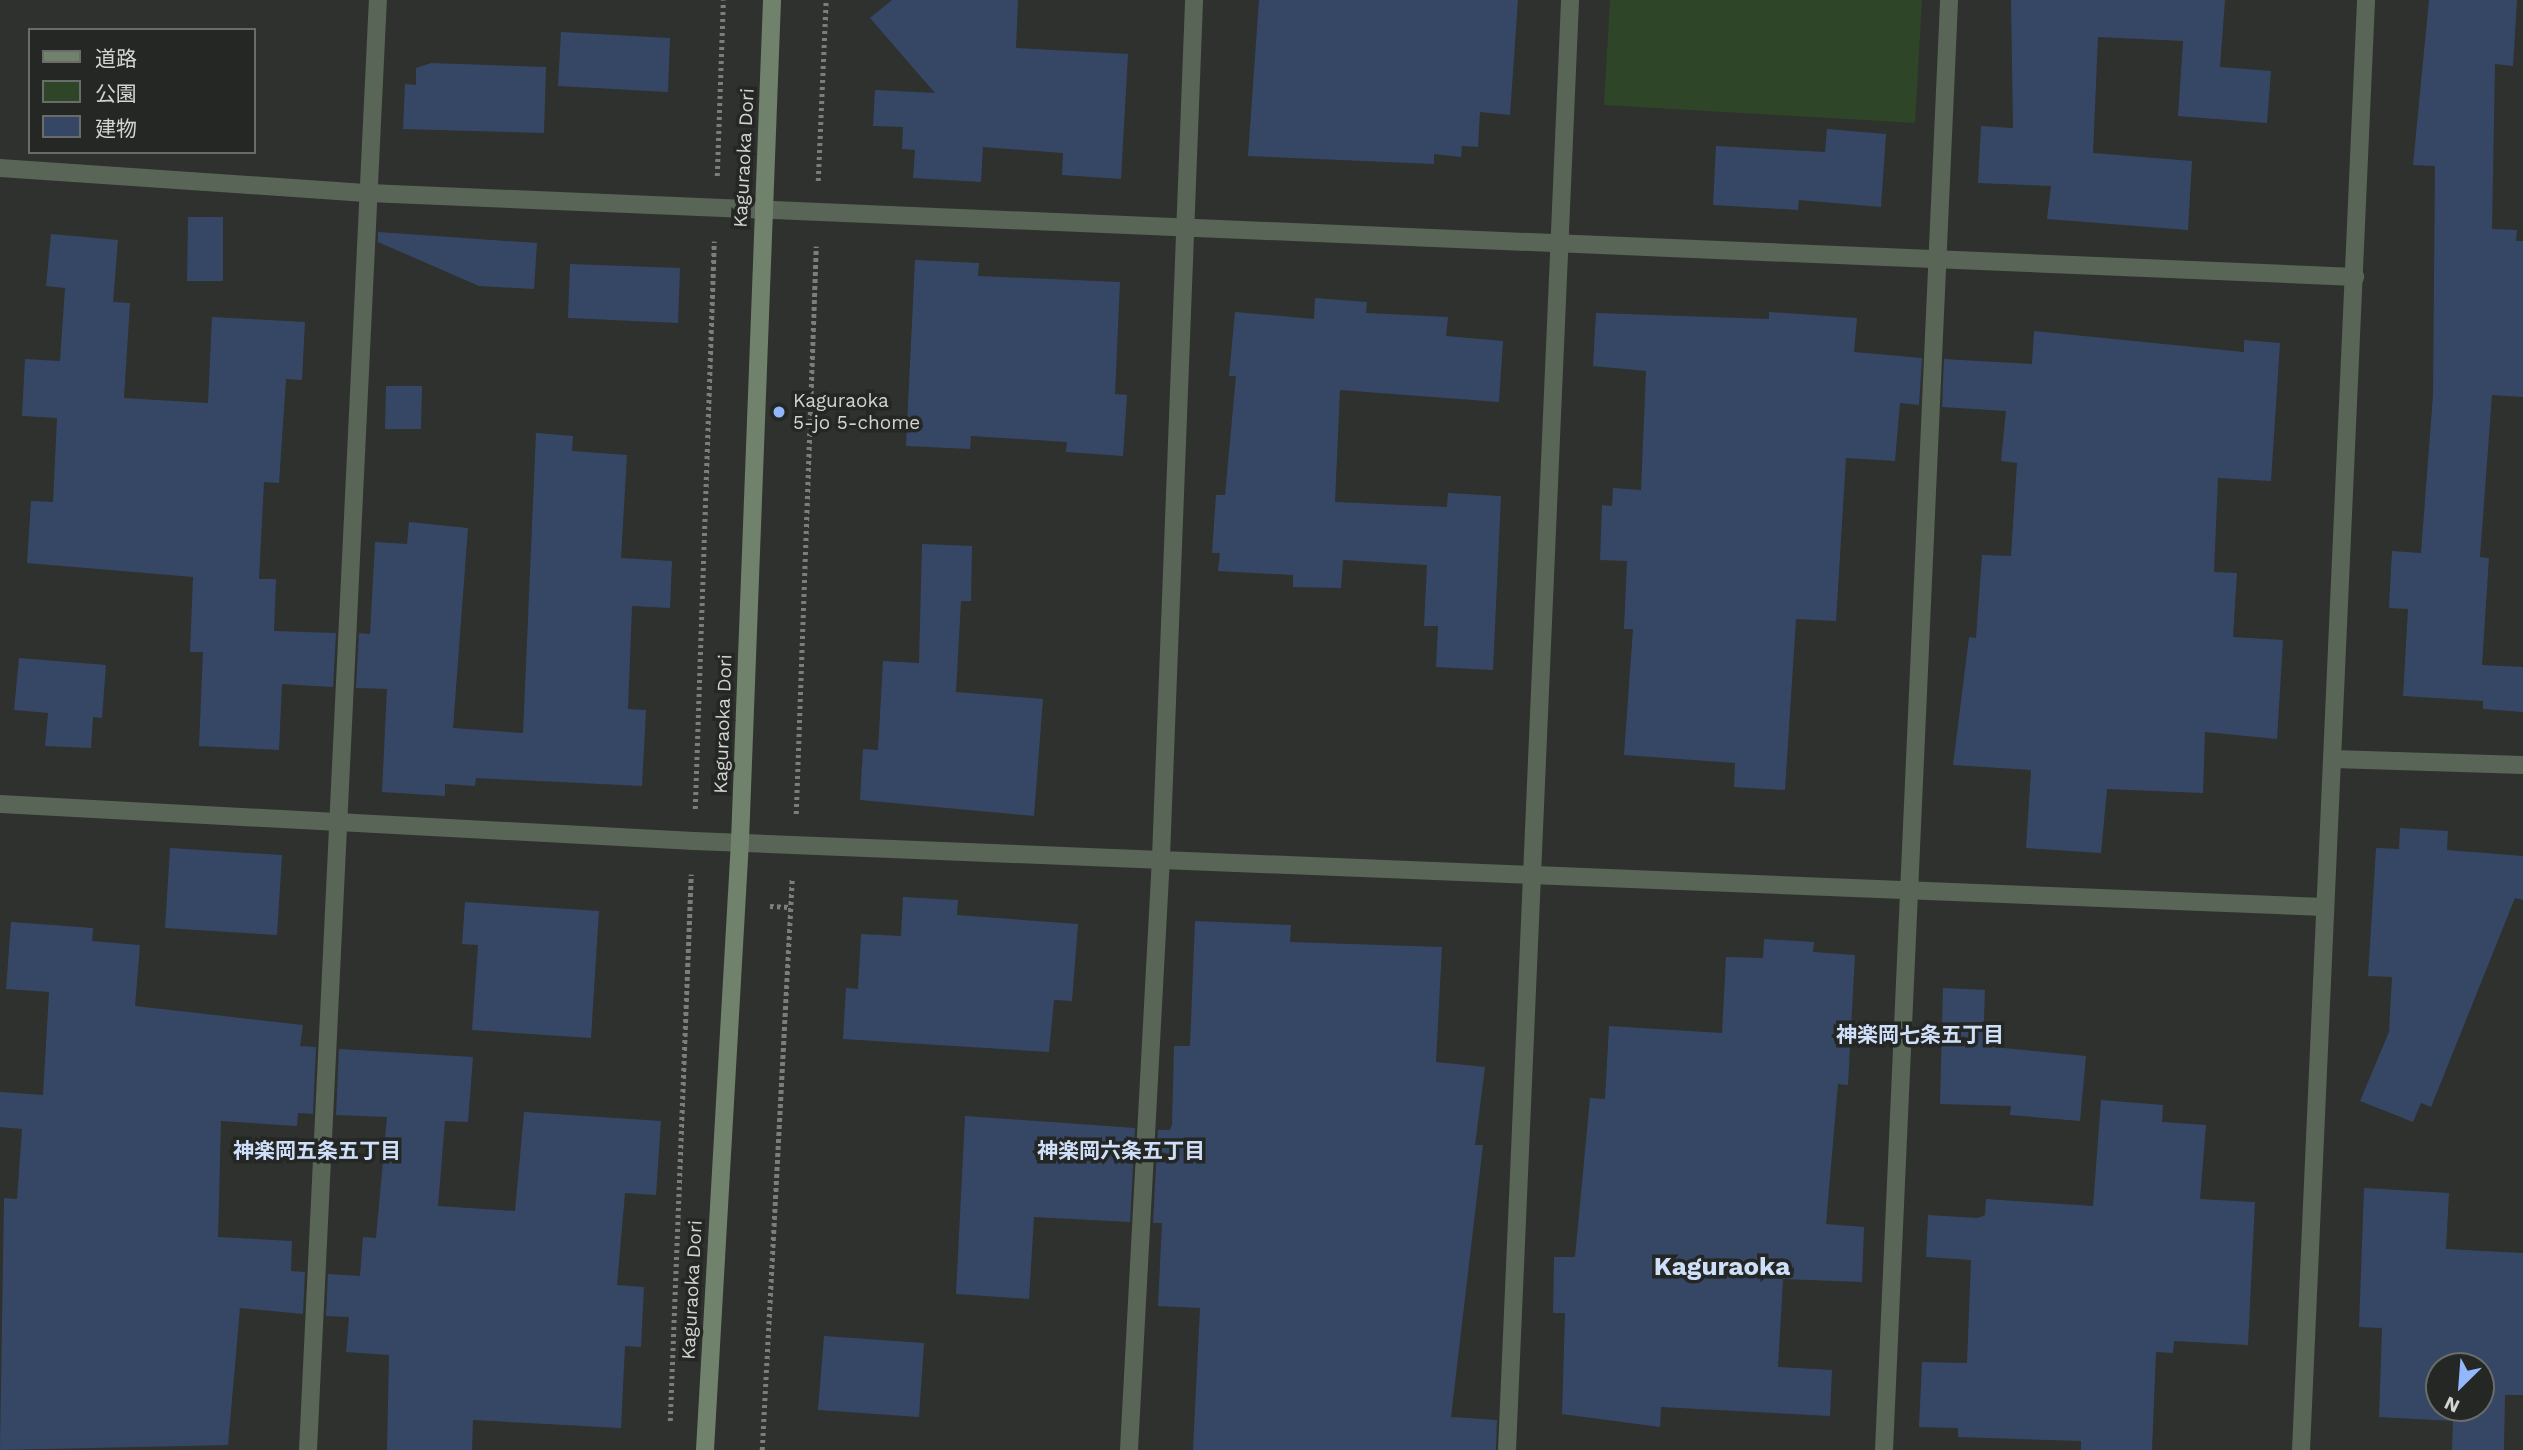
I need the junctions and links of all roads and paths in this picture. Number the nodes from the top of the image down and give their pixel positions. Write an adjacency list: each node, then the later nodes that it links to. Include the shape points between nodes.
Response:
1 (378, 0): 10 (street)
2 (723, 0): 11 (path)
3 (772, 0): 12 (street, Kaguraoka Dori)
4 (826, 0): 13 (path)
5 (1194, 0): 14 (street)
6 (1570, 0): 15 (street)
7 (1950, 0): 16 (street)
8 (2366, 0): 17 (street)
9 (0, 168): 10 (street)
10 (369, 193): 11 (street); 21 (street)
11 (715, 208): 12 (street); 22 (path)
12 (763, 209): 13 (street); 23 (street, Kaguraoka Dori)
13 (817, 209): 14 (street); 24 (path)
14 (1186, 225): 15 (street); 25 (street)
15 (1559, 243): 16 (street); 26 (street)
16 (1936, 260): 17 (street); 27 (street)
17 (2355, 277): 18 (street)
18 (2334, 759): 19 (street); 28 (street)
19 (2523, 765)
20 (0, 804): 21 (street)
21 (339, 821): 22 (street); 30 (street)
22 (694, 841): 23 (street); 29 (path)
23 (740, 841): 24 (street); 31 (street, Kaguraoka Dori)
24 (795, 843): 25 (street); 32 (path)
25 (1161, 857): 26 (street); 33 (street)
26 (1532, 871): 27 (street); 34 (street)
27 (1912, 893): 28 (street); 35 (street)
28 (2325, 907): 36 (street)
29 (670, 1436)
30 (309, 1450)
31 (705, 1450)
32 (762, 1450)
33 (1129, 1450)
34 (1507, 1450)
35 (1884, 1450)
36 (2301, 1450)

